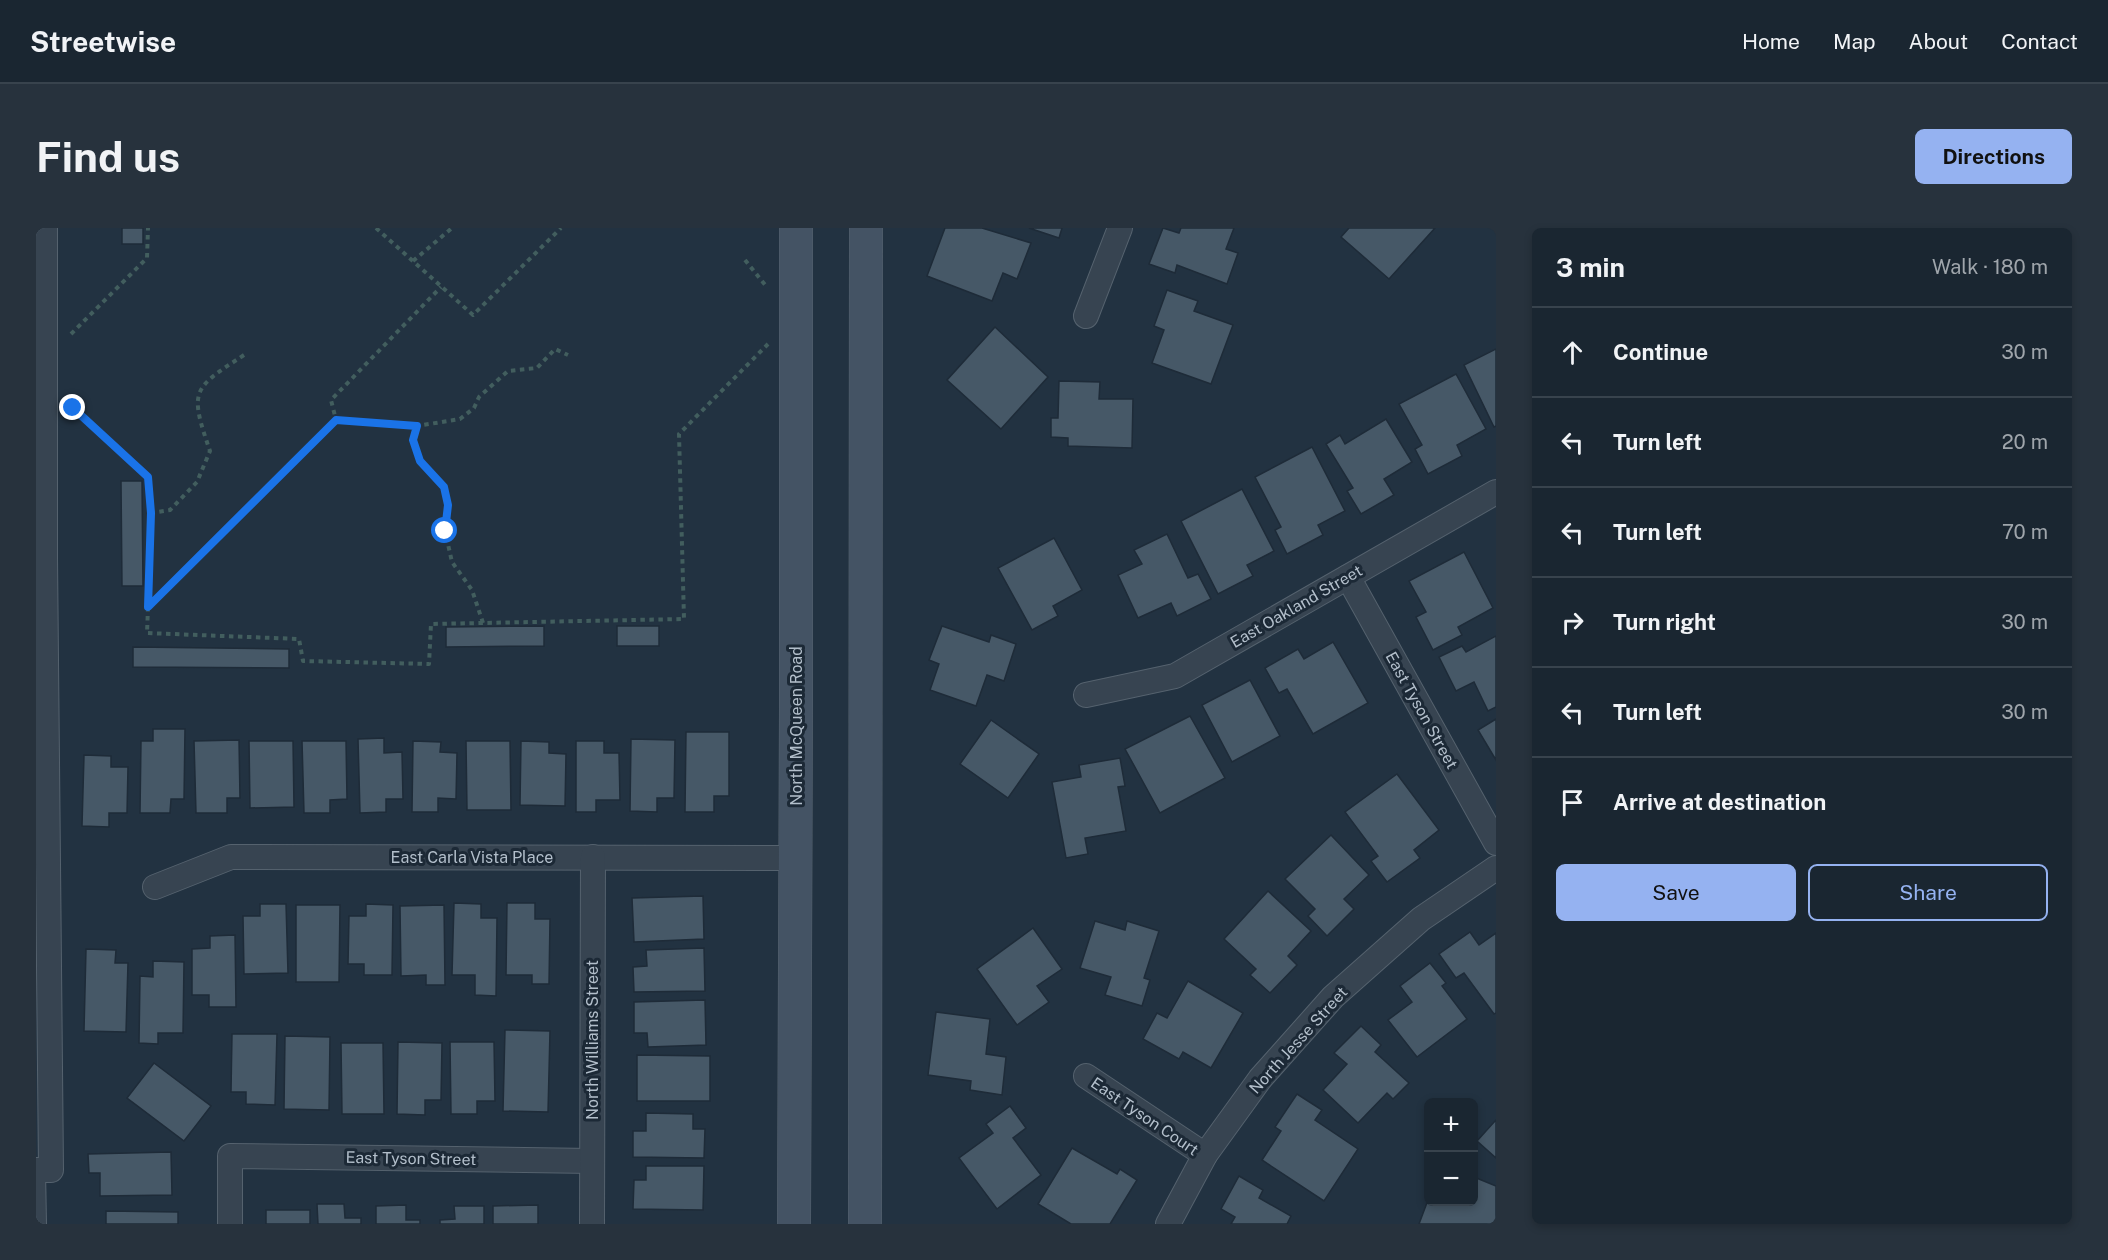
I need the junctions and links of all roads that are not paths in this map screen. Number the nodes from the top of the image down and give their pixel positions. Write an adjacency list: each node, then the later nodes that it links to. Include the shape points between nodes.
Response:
1 (45, 228): 5 (street)
2 (796, 228): 15 (main road, North McQueen Road)
3 (866, 228): 28 (main road)
4 (1120, 228): 6 (street)
5 (40, 262): 7 (street)
6 (1086, 316)
7 (40, 405): 9 (street)
8 (1496, 492): 10 (street, East Oakland Street)
9 (40, 558): 12 (street)
10 (1348, 577): 11 (street, East Oakland Street, via 1174,676); 13 (street, East Tyson Street)
11 (1086, 695)
12 (41, 700): 16 (street)
13 (1496, 843)
14 (593, 857): 15 (street, East Carla Vista Place); 18 (street, East Carla Vista Place, via 231,857); 22 (street, North Williams Street)
15 (795, 858): 27 (main road, North McQueen Road)
16 (42, 865): 19 (street)
17 (1496, 868): 21 (street, North Jesse Street, via 1421,919 1333,998 1260,1079)
18 (154, 887)
19 (42, 1010): 23 (street)
20 (1086, 1076): 21 (street, East Tyson Court)
21 (1205, 1155): 29 (street, North Jesse Street)
22 (592, 1161): 25 (street, East Tyson Street, via 230,1156); 26 (street, North Williams Street)
23 (42, 1170): 24 (lane)
24 (40, 1224)
25 (230, 1224)
26 (592, 1224)
27 (794, 1224)
28 (865, 1224)
29 (1167, 1224)

